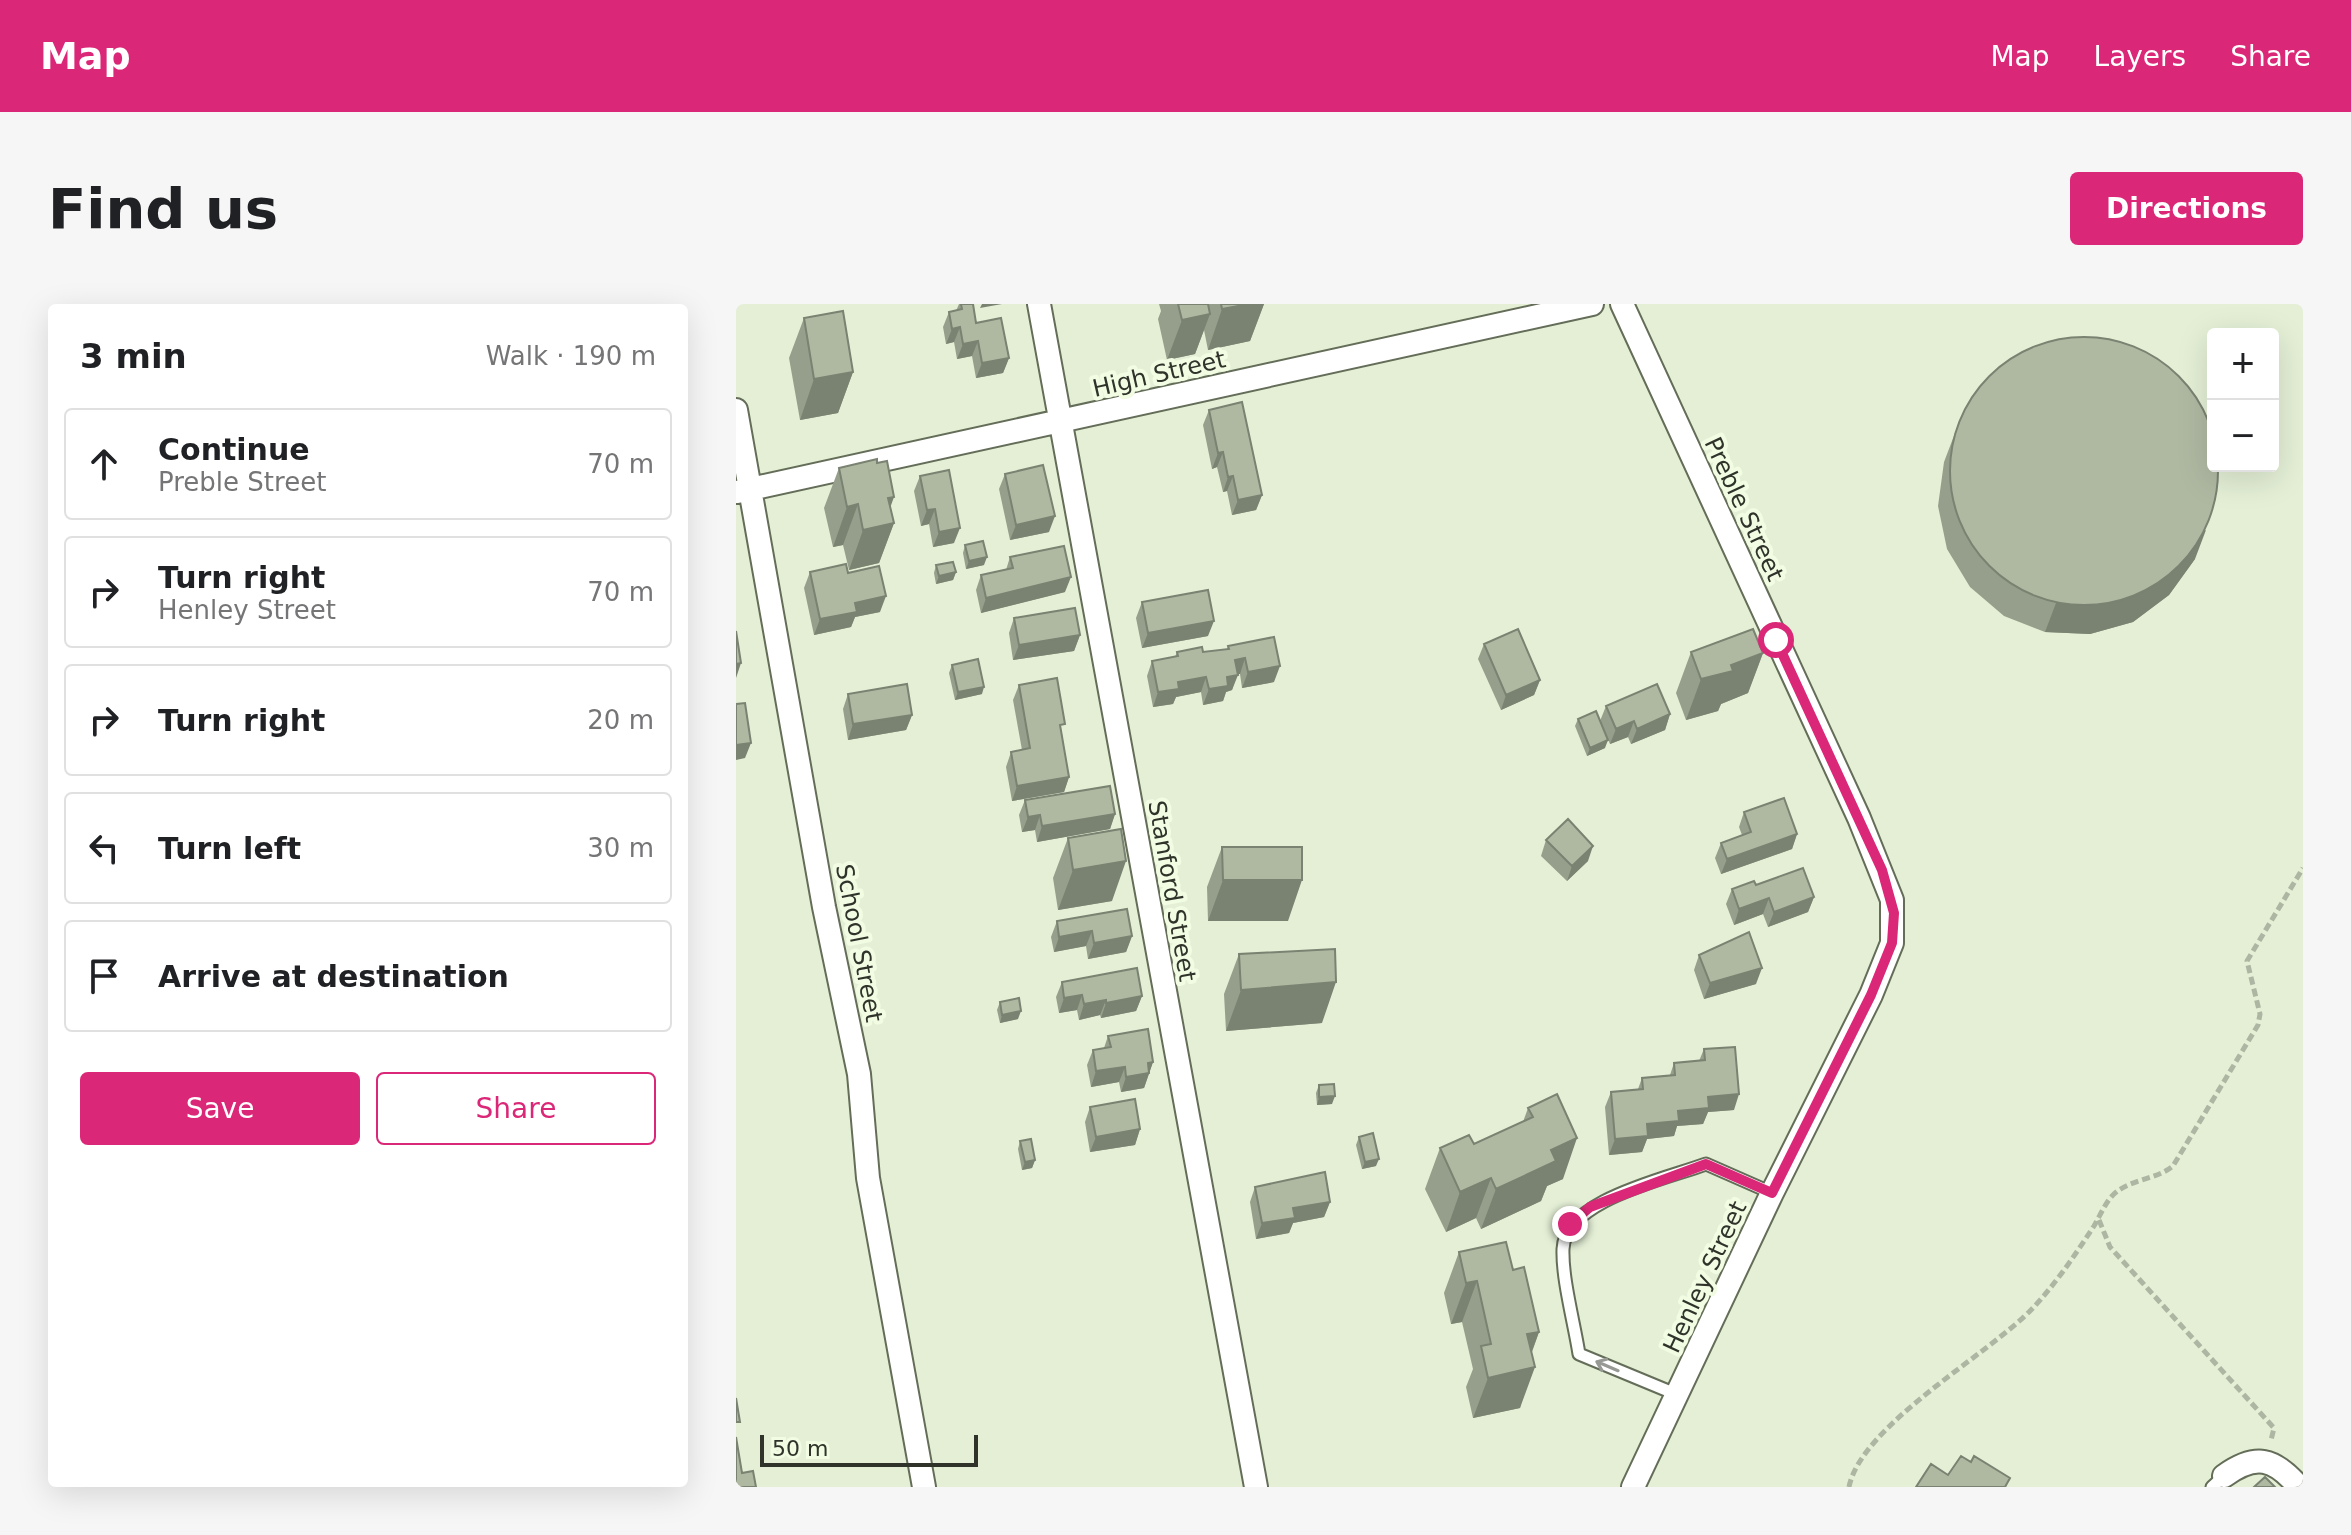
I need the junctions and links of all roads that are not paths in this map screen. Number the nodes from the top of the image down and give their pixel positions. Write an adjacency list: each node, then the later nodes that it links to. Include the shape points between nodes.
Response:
1 (1039, 304): 5 (street, Stanford Street)
2 (1592, 304): 5 (street, High Street)
3 (1622, 304): 7 (street, Preble Street, via 1871,844)
4 (736, 410): 6 (street, School Street)
5 (1063, 421): 6 (street, High Street); 12 (street, Stanford Street)
6 (742, 490): 11 (street, School Street, via 859,1074 868,1178)
7 (1894, 913): 8 (street, Henley Street, via 1892,943 1871,995)
8 (1772, 1193): 9 (street, Henley Street); 9 (lane, one-way to 8, via 1579,1354 1563,1248 1570,1224 1590,1207 1706,1164)
9 (1679, 1396): 13 (street, Henley Street)
10 (2218, 1481): 14 (street, via 2245,1461 2265,1462 2283,1469)
11 (924, 1487)
12 (1256, 1487)
13 (1633, 1487)
14 (2299, 1487)

